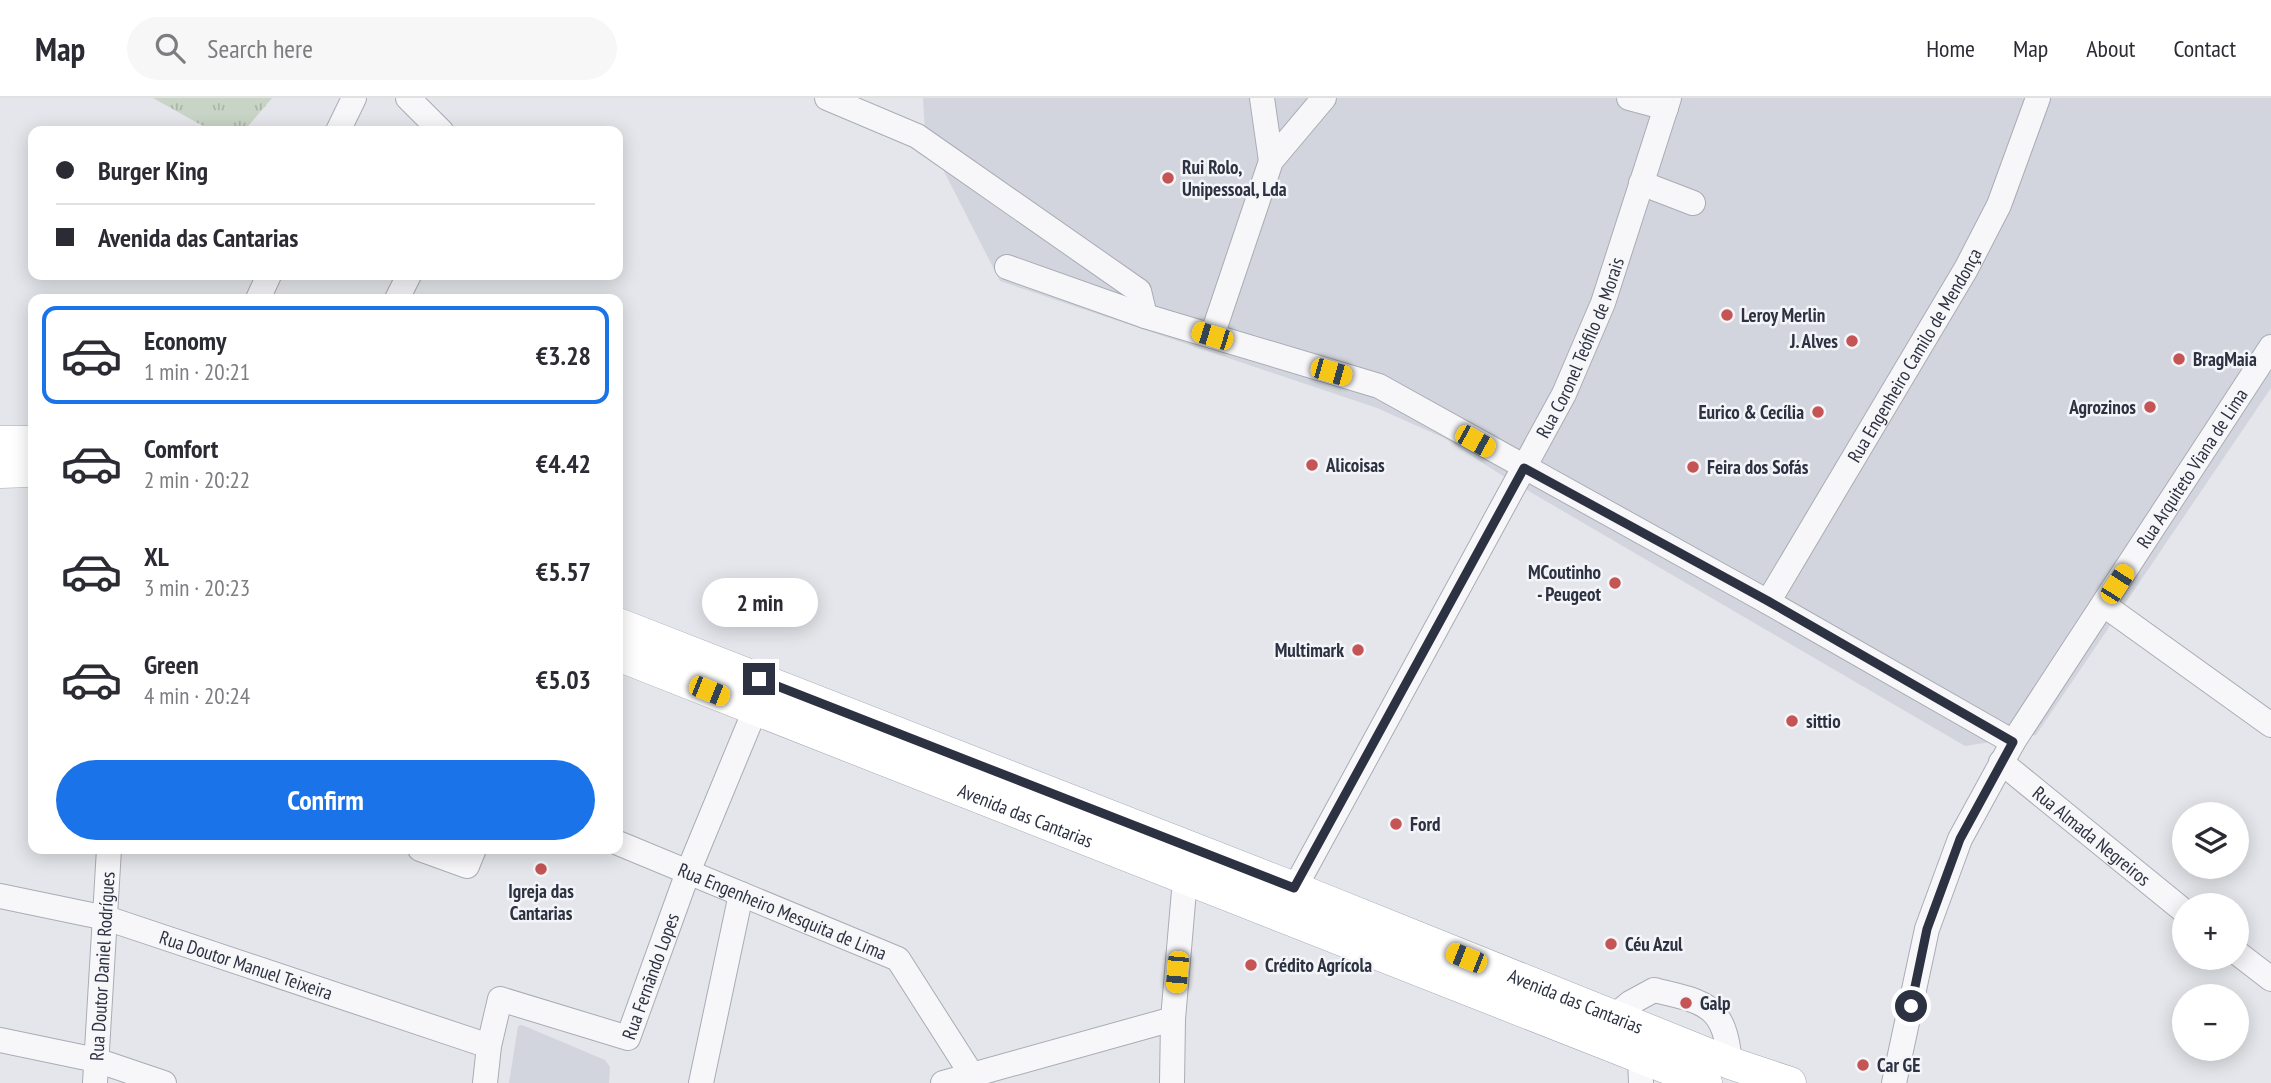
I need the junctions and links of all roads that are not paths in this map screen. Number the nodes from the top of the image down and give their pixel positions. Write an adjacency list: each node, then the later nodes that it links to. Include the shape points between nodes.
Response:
1 (354, 98): 9 (street)
2 (408, 98): 10 (street)
3 (827, 98): 15 (street, via 917,136 1139,291)
4 (1262, 98): 11 (street)
5 (1324, 98): 11 (street)
6 (1629, 98): 8 (street)
7 (2038, 98): 23 (street, Rua Engenheiro Camilo de Mendonça, via 1999,205 1966,269)
8 (1667, 103): 12 (street, Rua Coronel Teófilo de Morais)
9 (340, 126)
10 (436, 126)
11 (1271, 161): 16 (street)
12 (1641, 183): 13 (street); 20 (street, Rua Coronel Teófilo de Morais, via 1603,303)
13 (1693, 203)
14 (1007, 267): 15 (street, Rua Almada Negreiros)
15 (1145, 316): 16 (street, Rua Almada Negreiros)
16 (1212, 336): 20 (street, Rua Almada Negreiros, via 1379,386)
17 (2271, 347): 24 (street, Rua Arquiteto Viana de Lima)
18 (0, 442): 19 (main road)
19 (28, 442)
20 (1524, 468): 23 (street, Rua Almada Negreiros); 37 (street, Rua Coronel Teófilo de Morais)
21 (28, 471): 22 (main road)
22 (0, 472)
23 (1768, 601): 29 (street, Rua Almada Negreiros)
24 (2104, 605): 28 (street); 29 (street, Rua Arquiteto Viana de Lima)
25 (623, 626): 37 (main road, Avenida das Cantarias)
26 (623, 657): 27 (main road, Avenida das Cantarias)
27 (755, 710): 34 (main road, Avenida das Cantarias); 35 (street, Rua Fernãndo Lopes)
28 (2271, 725)
29 (2007, 752): 40 (street, Rua Almada Negreiros); 60 (street, Rua Arquiteto Viana de Lima, via 1960,839 1927,929)
30 (623, 845): 35 (street, Rua Engenheiro Mesquita de Lima)
31 (109, 854): 42 (street, Rua Doutor Daniel Rodrígues)
32 (434, 854): 33 (street, via 467,866)
33 (472, 854)
34 (1137, 860): 36 (main road, Avenida das Cantarias); 37 (main road, via 1181,864 1271,895)
35 (688, 872): 38 (street, Rua Engenheiro Mesquita de Lima); 48 (street, Rua Fernãndo Lopes, via 628,1038 500,999)
36 (1185, 879): 41 (main road, Avenida das Cantarias); 46 (street)
37 (1294, 888): 41 (street, Rua Coronel Teófilo de Morais); 45 (main road, Avenida das Cantarias)
38 (741, 894): 52 (street, Rua Engenheiro Mesquita de Lima, via 898,959); 55 (street)
39 (0, 896): 42 (street, Rua Doutor Manuel Teixeira)
40 (2172, 900)
41 (1280, 916): 50 (main road, Avenida das Cantarias)
42 (106, 918): 48 (street, Rua Doutor Manuel Teixeira); 51 (street, Rua Doutor Daniel Rodrígues)
43 (2249, 962): 44 (street)
44 (2271, 978)
45 (1614, 1017): 49 (main road, Avenida das Cantarias); 49 (street, via 1654,990 1688,998 1716,1012 1728,1040)
46 (1173, 1019): 52 (street); 57 (street)
47 (0, 1040): 51 (street)
48 (489, 1046): 54 (street, Rua Fernãndo Lopes)
49 (1730, 1063): 59 (main road, Avenida das Cantarias)
50 (1641, 1070): 58 (main road, Avenida das Cantarias)
51 (95, 1072): 53 (street)
52 (972, 1075): 56 (street)
53 (164, 1083)
54 (485, 1083)
55 (701, 1083)
56 (943, 1083)
57 (1172, 1083)
58 (1706, 1083)
59 (1790, 1083)
60 (1894, 1083)

